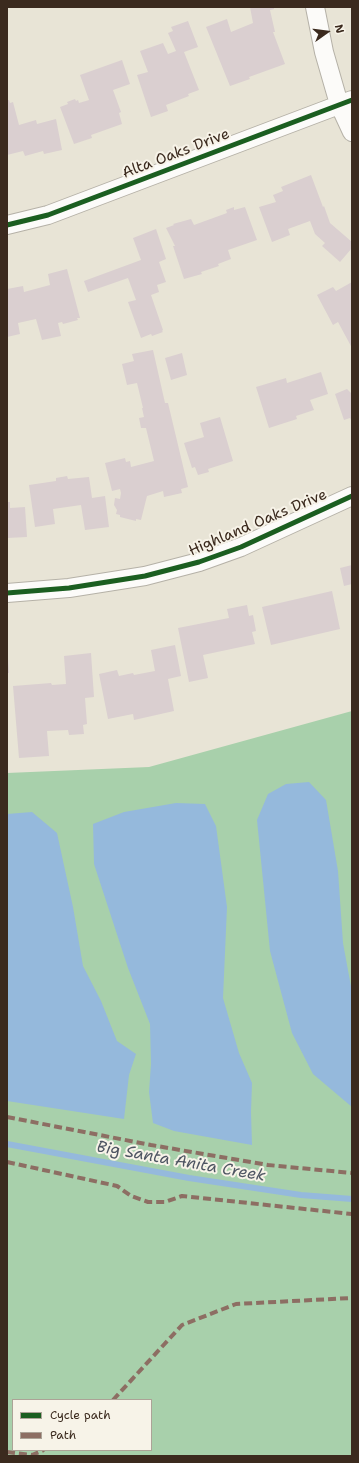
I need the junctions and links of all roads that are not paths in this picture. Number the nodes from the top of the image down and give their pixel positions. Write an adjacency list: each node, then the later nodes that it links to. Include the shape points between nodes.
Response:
1 (315, 7): 2 (street, via 324,52)
2 (346, 102): 3 (street); 4 (street, Alta Oaks Drive, via 48,215)
3 (352, 132)
4 (7, 225)
5 (352, 496): 6 (street, Highland Oaks Drive, via 241,547 199,562 146,576 69,588)
6 (7, 593)

